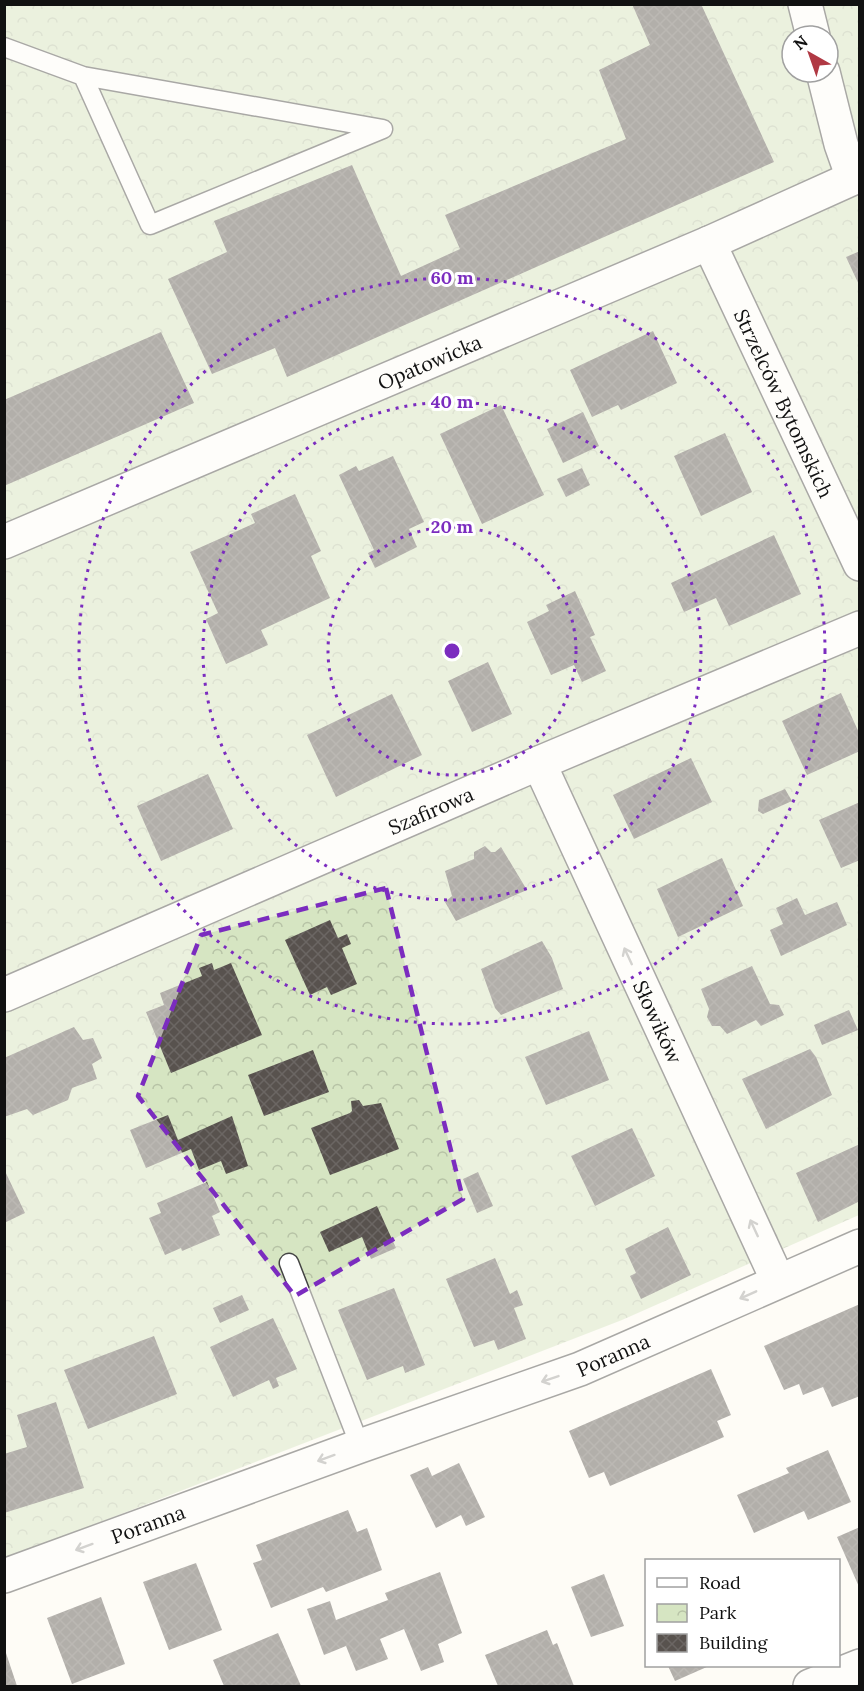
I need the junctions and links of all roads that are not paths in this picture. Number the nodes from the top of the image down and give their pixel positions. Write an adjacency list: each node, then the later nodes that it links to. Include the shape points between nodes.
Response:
1 (805, 4): 2 (street)
2 (810, 24)
3 (4, 47): 4 (lane)
4 (83, 75): 4 (lane, via 150,225 383,129 183,93)
5 (826, 84): 6 (street, Opatowicka, via 841,144)
6 (856, 176): 7 (street, Opatowicka)
7 (709, 243): 8 (street, Opatowicka); 9 (street, Strzelców Bytomskich)
8 (4, 542)
9 (860, 564)
10 (860, 628): 11 (street, Szafirowa)
11 (539, 764): 12 (street, Szafirowa); 15 (street, Słowików, one-way to 11)
12 (4, 994)
13 (860, 1246): 15 (street, Poranna)
14 (289, 1263): 16 (lane)
15 (778, 1281): 16 (street, Poranna, one-way to 16, via 580,1369)
16 (360, 1446): 17 (street, Poranna, one-way to 17)
17 (4, 1576)
18 (860, 1666): 19 (street)
19 (810, 1686)

